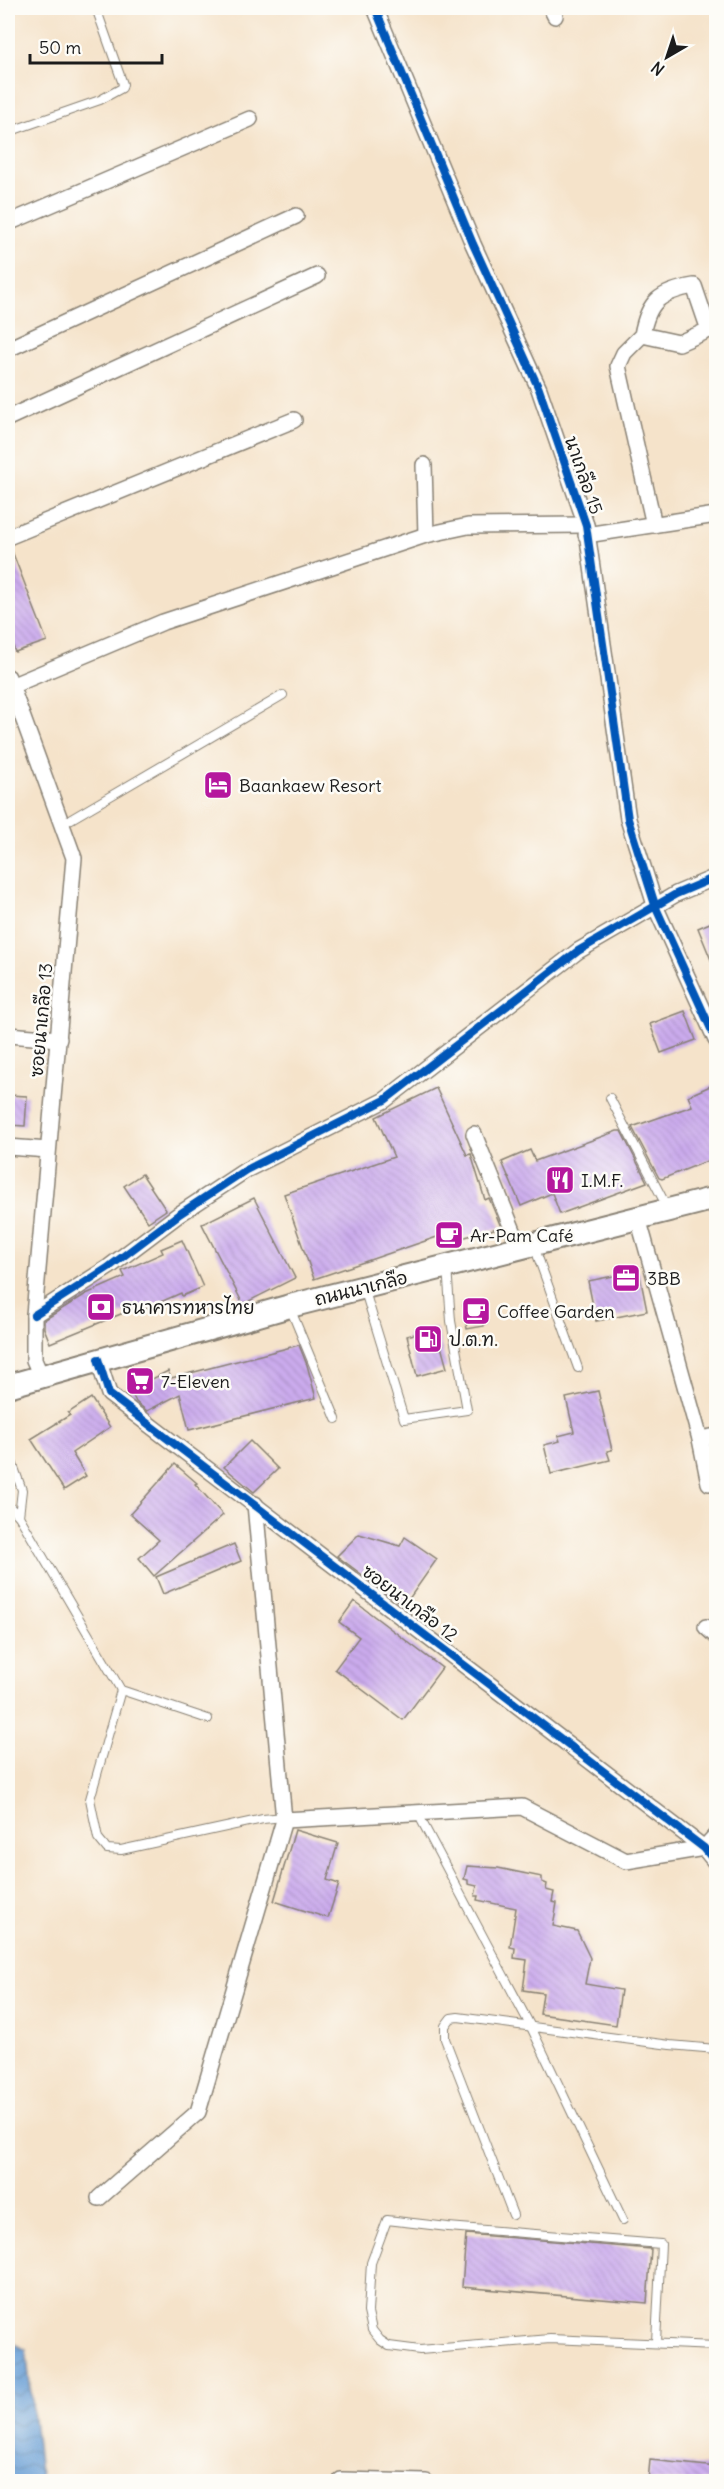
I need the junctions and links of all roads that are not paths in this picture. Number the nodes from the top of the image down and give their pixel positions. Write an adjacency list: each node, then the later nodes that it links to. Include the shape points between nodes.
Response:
1 (96, 8): 4 (lane, via 122,88 100,100)
2 (375, 8): 15 (street, นาเกลือ 15, via 473,244 539,389)
3 (250, 119): 6 (street)
4 (8, 132)
5 (296, 216): 9 (street)
6 (8, 223)
7 (317, 276): 10 (street)
8 (642, 335): 8 (street, via 680,343 709,330 694,286 659,297 649,309); 14 (street, via 624,352 618,366)
9 (8, 349)
10 (8, 418)
11 (294, 420): 17 (street)
12 (424, 465): 16 (street)
13 (717, 515): 14 (street)
14 (654, 525): 15 (street)
15 (586, 530): 16 (street, via 468,526); 22 (street, นาเกลือ 15, via 628,819)
16 (426, 535): 18 (street, via 163,622)
17 (8, 537)
18 (9, 681): 20 (street, ซอยนาเกลือ 13)
19 (283, 695): 20 (lane)
20 (61, 825): 24 (street, ซอยนาเกลือ 13, via 74,858)
21 (717, 877): 22 (street, via 676,894)
22 (656, 908): 25 (street, นาเกลือ 15); 37 (street, via 561,962 386,1100 246,1170)
23 (8, 1035): 24 (street)
24 (59, 1039): 29 (street, ซอยนาเกลือ 13)
25 (717, 1040)
26 (610, 1098): 31 (lane)
27 (474, 1134): 33 (street)
28 (8, 1147): 29 (street)
29 (48, 1150): 37 (street, ซอยนาเกลือ 13)
30 (717, 1198): 31 (street, ถนนนาเกลือ)
31 (669, 1210): 32 (street, ถนนนาเกลือ)
32 (638, 1218): 33 (street, ถนนนาเกลือ); 44 (street)
33 (526, 1246): 34 (street, ถนนนาเกลือ); 39 (lane)
34 (447, 1266): 35 (street, ถนนนาเกลือ); 35 (lane, via 451,1321 468,1410 404,1419)
35 (364, 1288): 36 (street, ถนนนาเกลือ)
36 (290, 1306): 38 (street, ถนนนาเกลือ); 42 (lane)
37 (34, 1315): 40 (street, ซอยนาเกลือ 13, via 34,1360)
38 (98, 1359): 40 (street, ถนนนาเกลือ); 48 (street, ซอยนาเกลือ 12, via 110,1394)
39 (578, 1368)
40 (41, 1376): 41 (street, ถนนนาเกลือ)
41 (8, 1386)
42 (336, 1419)
43 (717, 1436): 44 (street)
44 (700, 1439): 46 (street)
45 (8, 1451): 49 (lane, via 22,1490)
46 (709, 1483)
47 (8, 1504): 49 (lane)
48 (255, 1504): 53 (street); 55 (street, ซอยนาเกลือ 12)
49 (20, 1516): 50 (lane)
50 (121, 1690): 51 (lane); 53 (lane, via 90,1799 98,1838 107,1849 121,1850 263,1819)
51 (208, 1719)
52 (418, 1814): 53 (street); 55 (street, via 522,1807 626,1861); 57 (lane)
53 (284, 1818): 59 (street, via 198,2112)
54 (717, 1835): 55 (street)
55 (704, 1848): 56 (street, ซอยนาเกลือ 12)
56 (717, 1863)
57 (531, 2027): 58 (lane); 60 (lane, via 458,2017 447,2022 444,2031); 61 (lane)
58 (717, 2049)
59 (99, 2198)
60 (513, 2215)
61 (623, 2220)
62 (656, 2342): 62 (lane, via 550,2339 420,2350 389,2346 372,2330 368,2312 371,2263 387,2220 661,2244); 63 (lane)
63 (717, 2346)
64 (339, 2481): 65 (street)
65 (426, 2481)

